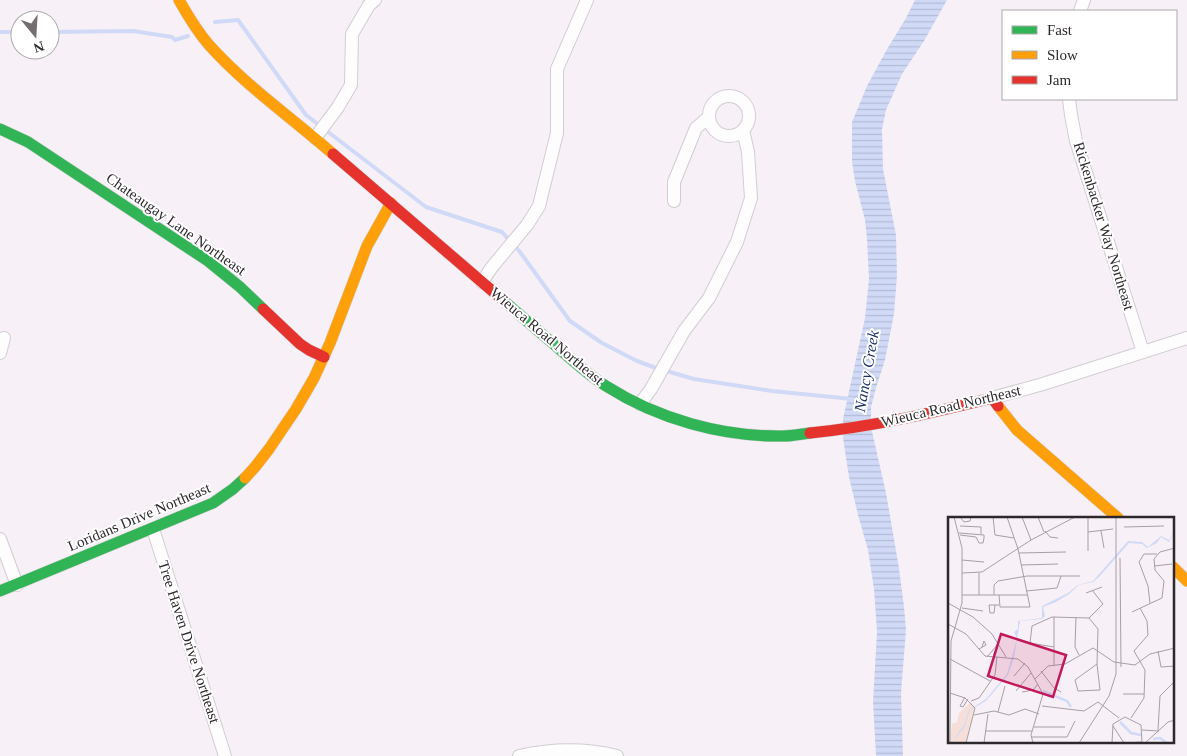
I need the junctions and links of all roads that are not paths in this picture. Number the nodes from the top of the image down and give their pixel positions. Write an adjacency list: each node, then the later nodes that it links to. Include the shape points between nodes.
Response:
1 (179, 0): 8 (street, Wieuca Road Northeast, via 208,44 230,66 282,112)
2 (375, 0): 8 (street, via 352,34 351,85)
3 (586, 0): 11 (street, via 557,68 558,133 539,206 528,225)
4 (1069, 100): 14 (street, Rickenbacker Way Northeast, via 1076,140)
5 (709, 117): 7 (street, via 714,129 725,136); 7 (street, via 713,104 718,100 724,96 737,97 749,112); 9 (street, via 696,128 674,182)
6 (0, 129): 16 (street, Chateaugay Lane Northeast, via 28,142 208,261 300,344)
7 (743, 130): 18 (street, via 751,198 737,242 709,298)
8 (316, 136): 10 (street, Wieuca Road Northeast, via 341,162)
9 (674, 201)
10 (392, 203): 11 (street, Wieuca Road Northeast); 16 (street, Loridans Drive Northeast, via 368,246)
11 (482, 282): 18 (street, Wieuca Road Northeast, via 575,363 606,386)
12 (4, 338): 15 (street)
13 (1187, 338): 14 (street, Wieuca Road Northeast)
14 (1143, 352): 17 (street, Wieuca Road Northeast)
15 (0, 353)
16 (324, 358): 20 (street, Loridans Drive Northeast, via 294,413 245,480 213,503)
17 (992, 398): 18 (street, Wieuca Road Northeast, via 833,431 784,436 712,430 675,420); 19 (street, via 1018,430)
18 (640, 404)
19 (1117, 517)
20 (153, 529): 22 (street, Loridans Drive Northeast); 24 (street, Tree Haven Drive Northeast)
21 (0, 539): 22 (street)
22 (17, 585): 23 (street, Loridans Drive Northeast)
23 (0, 592)
24 (225, 756)
25 (520, 756): 26 (street, via 573,750)
26 (617, 756)

